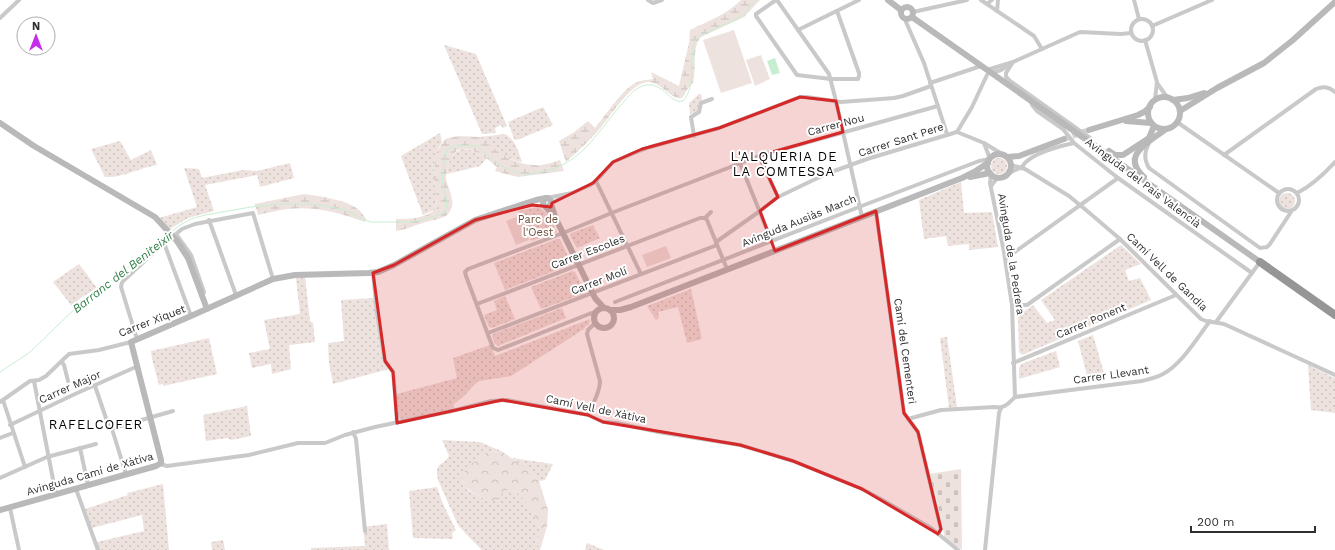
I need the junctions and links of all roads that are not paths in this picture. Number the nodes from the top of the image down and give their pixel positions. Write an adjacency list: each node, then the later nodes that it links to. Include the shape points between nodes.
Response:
1 (18, 0): 19 (street)
2 (662, 0): 12 (street, via 655,3)
3 (776, 0): 22 (street); 29 (street, via 756,16 797,75)
4 (860, 0): 16 (street)
5 (888, 0): 15 (street)
6 (967, 0): 18 (street)
7 (981, 0): 14 (street)
8 (992, 0): 14 (street)
9 (998, 0): 17 (street)
10 (1134, 0): 20 (street)
11 (1212, 0): 21 (street)
12 (649, 1)
13 (1335, 2): 32 (street, via 1264,63)
14 (986, 4): 17 (street)
15 (901, 10): 18 (street, via 901,16); 18 (street, via 905,7 912,8)
16 (837, 11): 22 (street); 29 (street, via 860,76 858,79)
17 (997, 11): 25 (street, via 1034,36)
18 (910, 16): 27 (street, Avinguda del País Valencià); 31 (street, via 906,22)
19 (0, 18)
20 (1139, 19): 21 (street, via 1147,20); 23 (street, via 1131,26)
21 (1152, 26): 24 (street, via 1152,33)
22 (798, 30): 29 (street)
23 (1131, 34): 24 (street, via 1137,40); 25 (street, via 1080,32)
24 (1146, 40): 30 (street)
25 (1042, 49): 26 (street)
26 (1013, 62): 28 (street, via 1001,70); 46 (street, Avinguda del País Valencià, via 1006,73 1008,79)
27 (982, 66): 28 (street, Avinguda del País Valencià); 31 (street)
28 (989, 73): 36 (street, Avinguda del País Valencià); 50 (street)
29 (831, 79): 38 (street)
30 (1157, 82): 34 (street); 37 (street)
31 (931, 84): 38 (street, via 900,97); 39 (street)
32 (1217, 88): 34 (street, via 1188,98); 41 (street)
33 (1335, 92): 58 (street, via 1330,88 1316,89)
34 (1170, 98): 37 (street, via 1161,97); 41 (street, via 1178,104)
35 (712, 99): 52 (street, via 701,103 699,112 691,117)
36 (1031, 100): 46 (street, Avinguda del País Valencià); 57 (street, Avinguda del País Valencià, via 1037,111 1064,130)
37 (1155, 100): 40 (street)
38 (836, 101): 49 (street); 52 (street, via 800,97)
39 (938, 106): 49 (street, Carrer Nou); 51 (street)
40 (1150, 107): 42 (street, via 1138,115); 45 (street, via 1148,115)
41 (1180, 111): 43 (street)
42 (1116, 121): 45 (street); 48 (street)
43 (1177, 122): 47 (street); 58 (street)
44 (0, 123): 91 (street, via 34,146 148,212)
45 (1153, 124): 47 (street); 53 (street, via 1149,138 1123,155 1115,155)
46 (1071, 127): 53 (street, Avinguda del País Valencià)
47 (1166, 129): 55 (street)
48 (1089, 130)
49 (843, 132): 59 (street, Carrer Nou); 65 (street)
50 (957, 132): 51 (street, Carrer Sant Pere); 56 (street, Carrer Sant Pere)
51 (947, 134): 65 (street, Carrer Sant Pere)
52 (694, 136): 73 (street, via 646,148 615,160)
53 (1087, 138): 86 (street, Avinguda del País Valencià)
54 (1064, 139): 61 (street)
55 (1150, 141): 84 (street, via 1144,155 1150,168 1260,248 1270,244); 86 (street, via 1136,154 1137,169)
56 (984, 143): 60 (street, Carrer Sant Pere); 62 (street)
57 (1074, 143): 67 (street, via 1032,158); 72 (street, Avinguda del País Valencià)
58 (1224, 155): 75 (street)
59 (759, 156): 64 (street, Carrer Nou); 77 (street)
60 (1004, 156): 61 (street); 62 (street, via 995,155); 66 (street)
61 (1019, 156): 66 (street)
62 (989, 161): 69 (street, via 988,168); 71 (street); 80 (street, Avinguda Ausiàs March, via 980,161)
63 (1335, 162): 76 (street, via 1303,190)
64 (740, 163): 81 (street); 85 (street, Carrer Nou)
65 (850, 165): 77 (street, Carrer Sant Pere); 80 (street)
66 (1011, 165): 67 (street, Camí Vell de Gandia); 68 (street)
67 (1022, 167): 68 (street); 79 (street, Camí Vell de Gandia)
68 (1009, 173): 70 (street)
69 (991, 174): 70 (street); 71 (street); 74 (street, Avinguda de la Pedrera)
70 (998, 177): 74 (street)
71 (962, 178): 82 (street)
72 (1118, 178): 79 (street); 103 (street, Avinguda del País Valencià)
73 (596, 181): 78 (street); 85 (street)
74 (991, 186): 97 (street, Avinguda de la Pedrera)
75 (1279, 193): 76 (street, via 1287,189); 84 (street, via 1276,198 1277,205 1281,210)
76 (1296, 193): 84 (street, via 1298,204)
77 (778, 197): 81 (street, Carrer Sant Pere)
78 (548, 203): 90 (street); 102 (street, Carrer Xiquet, via 536,200 475,220 394,265)
79 (1080, 205): 92 (street, Camí Vell de Gandia); 97 (street)
80 (859, 207): 87 (street); 93 (street, Avinguda Ausiàs March)
81 (760, 211): 93 (street); 95 (street, Carrer Molí)
82 (876, 211): 87 (street); 140 (street, Camí del Cementeri, via 904,413)
83 (711, 212): 88 (street)
84 (1291, 212)
85 (611, 213): 90 (street, Carrer Nou); 96 (street)
86 (1192, 214): 99 (street)
87 (862, 217): 101 (street)
88 (705, 218): 95 (street); 96 (street, Carrer Escoles)
89 (209, 220): 91 (street); 105 (street, via 251,212 254,214); 106 (street)
90 (563, 233): 100 (street); 110 (street, Carrer Nou, via 468,269 465,274)
91 (172, 234): 94 (street); 114 (street, via 188,258)
92 (1120, 239): 107 (street, Camí Vell de Gandia); 111 (street, via 1027,305)
93 (772, 242): 98 (street, Avinguda Ausiàs March)
94 (164, 243): 118 (street); 124 (street, via 122,282 121,286)
95 (716, 244): 98 (street); 104 (street, Carrer Molí)
96 (628, 246): 100 (street, Carrer Escoles); 104 (street)
97 (1005, 259): 111 (street, Avinguda de la Pedrera)
98 (723, 260): 101 (street); 109 (street, Avinguda Ausiàs March)
99 (1260, 262): 103 (street); 117 (highway)
100 (579, 265): 108 (street); 110 (street, Carrer Escoles)
101 (728, 270): 112 (street)
102 (373, 273): 105 (street, Carrer Xiquet, via 295,275); 141 (street, via 386,361 393,372)
103 (1252, 273): 121 (street)
104 (641, 274): 108 (street, Carrer Molí)
105 (272, 279): 106 (street, Carrer Xiquet)
106 (236, 295): 114 (street, Carrer Xiquet)
107 (1176, 295): 120 (street, Camí Vell de Gandia, via 1202,319); 127 (street, Carrer Ponent)
108 (594, 296): 113 (street); 116 (street); 123 (street, Carrer Molí)
109 (615, 302)
110 (477, 304): 123 (street)
111 (1012, 305): 127 (street, Avinguda de la Pedrera)
112 (631, 307): 115 (street); 119 (street)
113 (604, 308): 115 (street); 116 (street)
114 (207, 309): 118 (street, Carrer Xiquet)
115 (610, 310): 119 (street)
116 (596, 312): 122 (street); 123 (street, via 498,350 493,348)
117 (1335, 315)
118 (191, 316): 124 (street, Carrer Xiquet)
119 (614, 317): 122 (street, via 612,325 607,328 601,328)
120 (1210, 321): 121 (street, Camí Vell de Gandia); 133 (street, Carrer Llevant, via 1185,355 1162,375)
121 (1216, 322): 129 (street, Camí Vell de Gandia)
122 (595, 323): 138 (street, via 587,334 600,390)
123 (488, 333)
124 (138, 340): 125 (street, Carrer Xiquet)
125 (131, 342): 126 (street, Carrer Xiquet, via 99,350 71,353); 128 (street)
126 (62, 362): 130 (street, Carrer Xiquet, via 46,376); 131 (street)
127 (1013, 363): 133 (street, Avinguda de la Pedrera)
128 (138, 366): 132 (street, Carrer Major); 139 (street)
129 (1335, 375)
130 (34, 381): 134 (street, Carrer Xiquet, via 30,381); 136 (street)
131 (68, 381)
132 (95, 386): 136 (street, Carrer Major); 143 (street, via 109,428)
133 (1015, 397): 135 (street)
134 (1, 401): 142 (street)
135 (1001, 408): 140 (street, via 941,410); 165 (street)
136 (40, 410): 142 (street, Carrer Major); 149 (street)
137 (174, 411): 139 (street)
138 (588, 415): 141 (street, Camí Vell de Xàtiva, via 497,400); 161 (street, Camí Vell de Xàtiva, via 603,422 740,445 793,461 862,489)
139 (150, 418): 143 (street); 151 (street)
140 (908, 419): 161 (street, Camí del Cementeri, via 918,432 941,529)
141 (397, 423): 144 (street, Camí Vell de Xàtiva)
142 (10, 425): 145 (street)
143 (113, 428): 153 (street)
144 (353, 432): 150 (street, Camí Vell de Xàtiva, via 325,443 298,443 249,455); 160 (street, via 356,439)
145 (13, 433): 146 (street); 152 (street)
146 (0, 438)
147 (96, 444): 148 (street)
148 (80, 448): 149 (street); 155 (street)
149 (49, 457): 152 (street); 157 (street)
150 (210, 459): 151 (street, Avinguda Camí de Xàtiva, via 167,466)
151 (160, 464): 153 (street, Avinguda Camí de Xàtiva)
152 (25, 467): 154 (street)
153 (126, 474): 155 (street, Avinguda Camí de Xàtiva)
154 (0, 478)
155 (88, 485): 156 (street, Avinguda Camí de Xàtiva)
156 (76, 489): 157 (street, Avinguda Camí de Xàtiva); 163 (street)
157 (56, 495): 158 (street, Avinguda Camí de Xàtiva)
158 (10, 508): 159 (street, Avinguda Camí de Xàtiva); 162 (street)
159 (0, 510)
160 (365, 531)
161 (938, 534): 164 (street, Camí Vell de Xàtiva)
162 (19, 550)
163 (98, 550)
164 (958, 550)
165 (985, 550)

